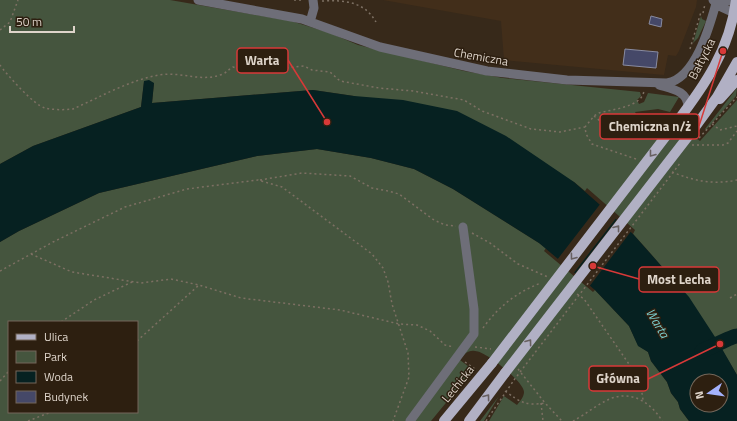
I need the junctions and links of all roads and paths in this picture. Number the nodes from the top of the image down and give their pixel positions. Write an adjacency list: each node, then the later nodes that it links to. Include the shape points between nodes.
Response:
1 (18, 0): 11 (path, via 10,22)
2 (198, 0): 9 (street, Chemiczna)
3 (294, 0): 4 (path)
4 (313, 0): 9 (street, via 314,8); 10 (path, via 352,2 371,13)
5 (716, 1): 6 (street); 8 (street); 16 (street, Chemiczna, via 699,50 687,72 674,81)
6 (736, 1): 8 (main road, Bałtycka)
7 (702, 12): 12 (path)
8 (735, 13): 18 (main road, Bałtycka, via 719,59 704,86)
9 (310, 22): 16 (street, Chemiczna, via 380,47 488,71 549,78)
10 (376, 22)
11 (0, 30)
12 (689, 51)
13 (737, 62): 19 (main road)
14 (0, 65): 23 (path, via 11,80 40,106 64,110 73,109 135,82 159,75 202,78 222,74 233,67 249,72 304,66 312,70 330,72 340,81 464,100 482,111 531,128 560,132)
15 (737, 80): 19 (main road)
16 (650, 83): 18 (street, via 684,94); 23 (path, via 639,102 600,113)
17 (737, 97): 21 (path)
18 (688, 107): 20 (main road, Bałtycka)
19 (704, 114): 24 (main road)
20 (676, 123): 58 (main road, Lechicka, one-way to 58, bridge, via 492,363)
21 (712, 124): 22 (path, via 720,130); 24 (path)
22 (737, 126)
23 (585, 127): 27 (path, via 592,144)
24 (694, 137): 25 (path); 59 (main road, one-way to 24, bridge)
25 (693, 146)
26 (684, 159): 51 (path, bridge)
27 (640, 161)
28 (668, 170): 30 (path, via 685,177 719,184)
29 (258, 180): 31 (path, via 302,173 350,176 372,188 399,194 434,220 445,225); 32 (path, via 187,189 125,207); 40 (path, via 282,187 372,254 383,268)
30 (737, 180)
31 (462, 227): 46 (street, via 475,324 474,334)
32 (31, 254): 33 (path); 35 (path, via 72,272)
33 (0, 271)
34 (552, 279): 41 (path, via 528,288 508,301 494,314)
35 (133, 282): 36 (path, via 171,280); 39 (path, via 94,300)
36 (199, 285): 40 (path, via 241,298 340,310); 42 (path)
37 (737, 294): 38 (path)
38 (730, 298)
39 (62, 321)
40 (400, 324): 46 (path, via 417,325 430,331); 56 (path, via 408,353 409,377)
41 (481, 334)
42 (138, 340)
43 (479, 341): 44 (path)
44 (477, 347): 45 (path, via 491,349); 46 (path)
45 (497, 353)
46 (461, 354): 48 (path); 57 (street)
47 (513, 365): 53 (path)
48 (474, 368)
49 (8, 372): 50 (path)
50 (0, 381)
51 (505, 391): 52 (path, via 520,402 532,405); 60 (path)
52 (541, 403): 53 (path); 61 (path)
53 (544, 403): 62 (path)
54 (48, 413): 55 (path)
55 (28, 421)
56 (393, 421)
57 (410, 421)
58 (444, 421)
59 (469, 421)
60 (486, 421)
61 (543, 421)
62 (562, 421)
63 (573, 421): 64 (path, via 615,397 623,396 643,400 657,412)
64 (662, 421)

